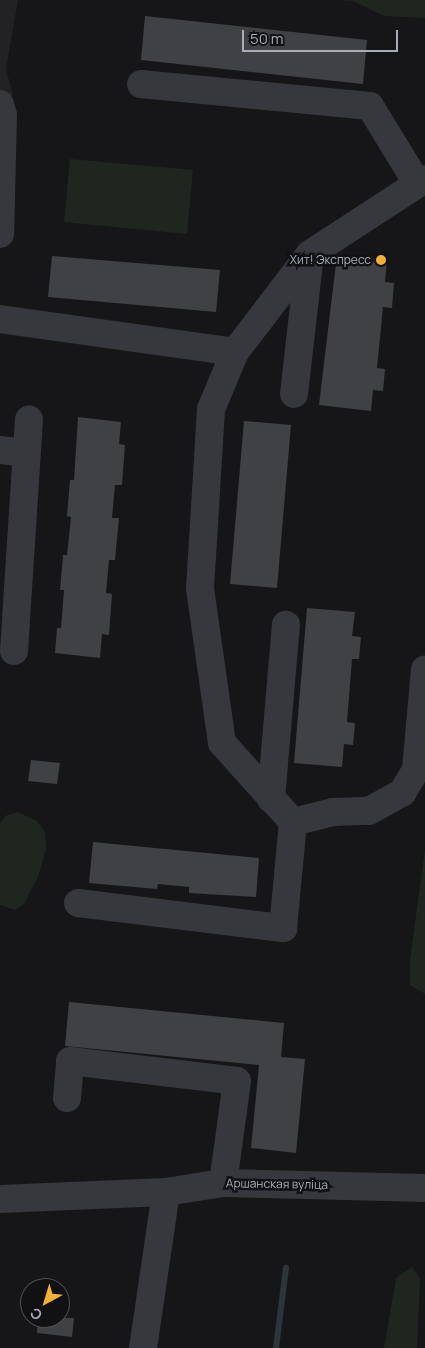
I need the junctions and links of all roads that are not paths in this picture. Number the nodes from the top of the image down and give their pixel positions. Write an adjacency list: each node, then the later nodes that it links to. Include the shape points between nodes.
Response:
1 (141, 84): 3 (street, via 370,106)
2 (0, 104): 4 (street, via 3,115)
3 (421, 181): 5 (street)
4 (0, 234)
5 (310, 254): 7 (street); 8 (street)
6 (0, 319): 7 (street)
7 (234, 352): 15 (street, via 211,409 200,588 222,743)
8 (294, 394)
9 (29, 419): 10 (street)
10 (13, 452): 11 (street)
11 (8, 617): 13 (street)
12 (286, 625): 15 (street)
13 (14, 651)
14 (425, 669): 16 (street, via 416,770 402,793 369,811 333,812)
15 (271, 799): 16 (street)
16 (293, 822): 17 (street, via 283,928)
17 (78, 903)
18 (67, 1098): 19 (street, via 70,1061 237,1081)
19 (223, 1183): 20 (street, Аршанская вуліца); 21 (street, Аршанская вуліца)
20 (425, 1188)
21 (166, 1192): 22 (street, Аршанская вуліца); 23 (street)
22 (0, 1199)
23 (143, 1348)

